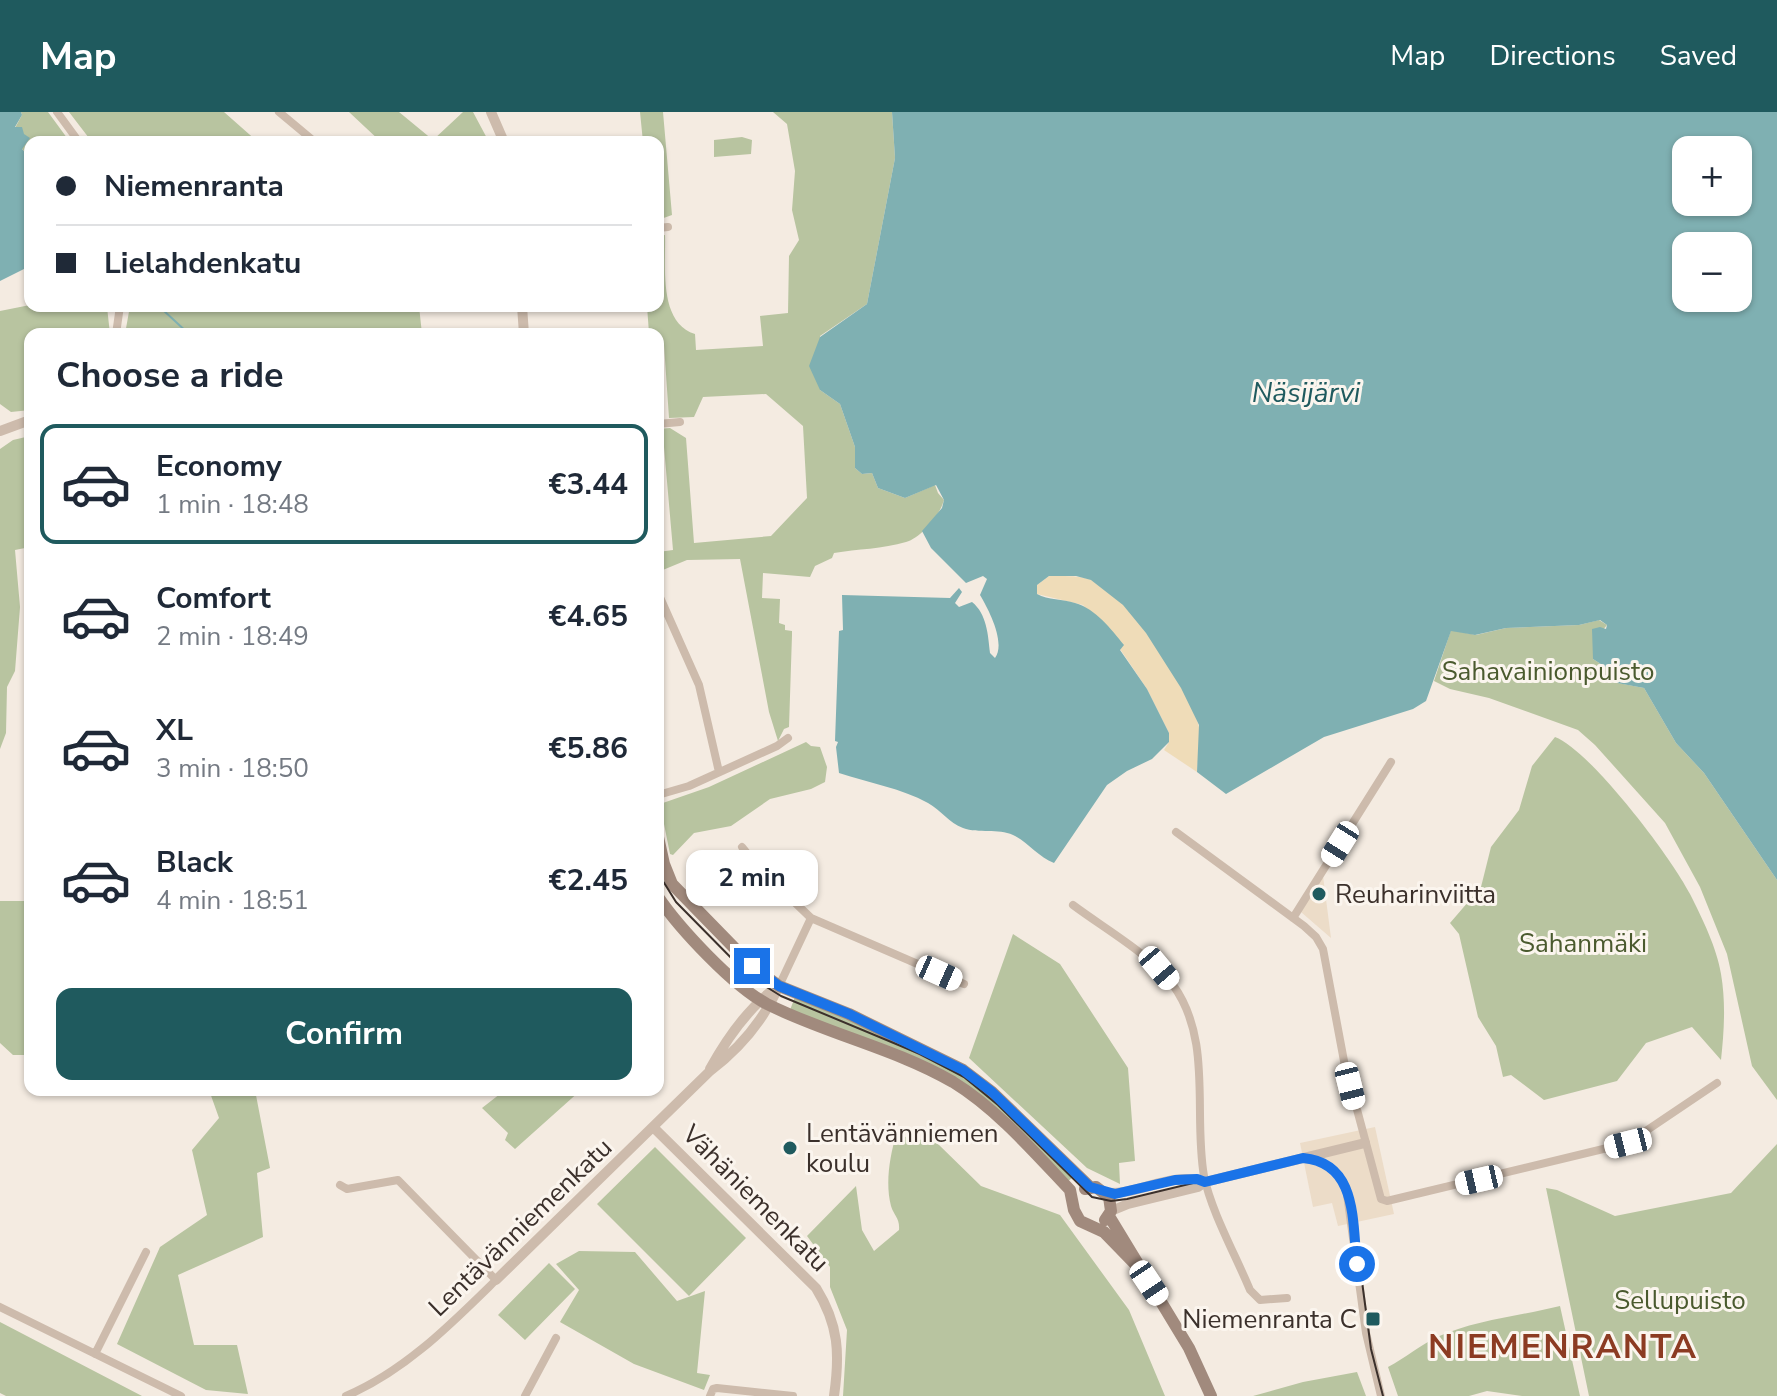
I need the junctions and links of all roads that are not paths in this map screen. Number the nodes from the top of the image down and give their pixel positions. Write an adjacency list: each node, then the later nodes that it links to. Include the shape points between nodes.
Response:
1 (57, 112): 4 (street)
2 (279, 112): 5 (street)
3 (491, 112): 6 (street)
4 (75, 136)
5 (308, 136)
6 (501, 136)
7 (24, 422): 10 (street)
8 (680, 422): 9 (street)
9 (664, 423)
10 (0, 431)
11 (664, 606): 14 (street, via 699,685)
12 (788, 738): 14 (street)
13 (1391, 762): 22 (street)
14 (719, 772): 15 (street)
15 (664, 793)
16 (1176, 832): 22 (street)
17 (742, 847): 21 (street)
18 (664, 862): 24 (main road, via 681,895)
19 (1073, 905): 30 (street, via 1159,968 1184,1002 1195,1044)
20 (664, 908): 25 (main road, via 736,983)
21 (811, 918): 23 (street); 24 (street)
22 (1293, 918): 28 (street, via 1323,949)
23 (964, 984)
24 (779, 986): 25 (street, Lentävänniemenkatu); 32 (main road, via 963,1070)
25 (765, 1002): 27 (street, Lentävänniemenkatu, via 719,1053 710,1071); 34 (main road, via 956,1084 1070,1190)
26 (1717, 1083): 28 (street, via 1628,1143 1387,1201 1381,1199)
27 (653, 1127): 39 (street, Lentävänniemenkatu); 49 (street, Vähäniemenkatu, via 816,1288 836,1335)
28 (1365, 1143): 29 (street)
29 (1303, 1158): 30 (street); 51 (street, via 1332,1167 1346,1187 1369,1350)
30 (1205, 1182): 33 (street, via 1175,1180); 35 (street); 40 (street, via 1250,1290 1260,1300)
31 (340, 1185): 39 (street, via 347,1189 398,1180)
32 (1090, 1187): 33 (main road); 34 (main road)
33 (1106, 1193): 35 (main road)
34 (1074, 1204): 36 (main road, via 1080,1221)
35 (1110, 1214): 36 (main road); 38 (main road)
36 (1092, 1225): 38 (main road, via 1110,1236)
37 (146, 1252): 43 (street)
38 (1139, 1268): 50 (main road, via 1189,1348)
39 (496, 1280): 46 (street, Lentävänniemenkatu, via 434,1341)
40 (1287, 1298)
41 (0, 1307): 43 (street)
42 (556, 1338): 47 (street)
43 (95, 1354): 45 (street)
44 (711, 1393): 48 (street)
45 (181, 1396)
46 (346, 1396)
47 (525, 1396)
48 (793, 1396)
49 (834, 1396)
50 (1211, 1396)
51 (1381, 1396)

